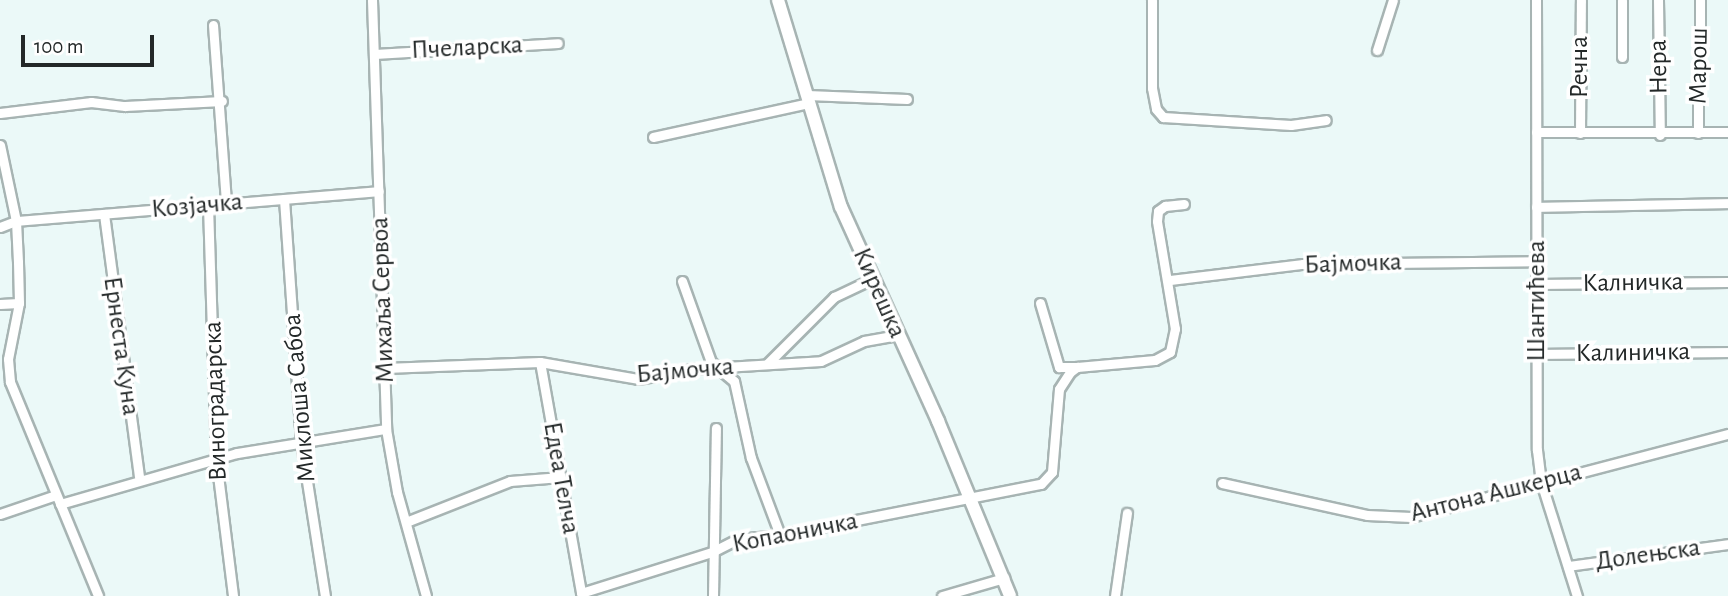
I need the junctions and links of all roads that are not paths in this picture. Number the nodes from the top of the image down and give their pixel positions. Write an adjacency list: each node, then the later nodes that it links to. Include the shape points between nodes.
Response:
1 (372, 0): 13 (street, Михаља Сервоа)
2 (778, 0): 15 (street, Кирешка)
3 (1152, 0): 19 (street, via 1152,88 1156,109 1163,117 1291,125)
4 (1393, 0): 12 (street)
5 (1536, 0): 20 (street, Шантићева)
6 (1581, 0): 22 (street, Речна)
7 (1622, 0): 14 (street)
8 (1658, 0): 24 (street, Нера)
9 (1700, 0): 23 (street, Марош)
10 (213, 25): 17 (street)
11 (558, 43): 13 (street, Пчеларска)
12 (1377, 50)
13 (375, 54): 27 (street, Михаља Сервоа)
14 (1622, 57)
15 (808, 99): 16 (street); 25 (street); 38 (street, Кирешка, via 841,207)
16 (907, 99)
17 (222, 101): 18 (street, via 125,106 91,102); 30 (street)
18 (0, 113)
19 (1326, 120)
20 (1536, 132): 22 (street); 33 (street, Шантићева)
21 (1728, 132): 23 (street)
22 (1580, 133): 24 (street)
23 (1698, 133): 24 (street)
24 (1660, 135)
25 (653, 137)
26 (0, 145): 35 (street)
27 (379, 191): 28 (street, Козјачка); 53 (street, Михаља Сервоа)
28 (284, 199): 30 (street, Козјачка); 59 (street, Миклоша Сабоа)
29 (1728, 203): 33 (street)
30 (226, 204): 32 (street, Козјачка)
31 (1184, 204): 39 (street, via 1158,211)
32 (208, 205): 34 (street, Козјачка); 60 (street, Виноградарска)
33 (1536, 207): 37 (street, Шантићева)
34 (104, 214): 35 (street, Козјачка); 62 (street, Ернеста Куна)
35 (16, 221): 36 (street, Козјачка); 43 (street)
36 (0, 227)
37 (1536, 261): 39 (street, Бајмочка, via 1303,264); 42 (street, Шантићева)
38 (872, 279): 46 (street, Кирешка); 50 (street, Бајмочка, via 834,297)
39 (1170, 280): 52 (street, via 1175,329 1170,352 1155,360)
40 (682, 281): 54 (street)
41 (1728, 282): 42 (street, Калничка)
42 (1537, 284): 48 (street, Шантићева)
43 (19, 303): 45 (street); 66 (street, via 8,359 10,382)
44 (1040, 303): 51 (street)
45 (0, 304)
46 (898, 335): 50 (street, via 864,341 821,361); 65 (street, Кирешка)
47 (1728, 352): 48 (street, Калиничка)
48 (1538, 354): 63 (street, Шантићева, via 1536,450)
49 (540, 362): 53 (street, Бајмочка); 54 (street, Бајмочка, via 638,379); 61 (street, Едеа Телча)
50 (766, 365): 54 (street, Бајмочка)
51 (1059, 367): 52 (street); 55 (street)
52 (1077, 367): 55 (street)
53 (385, 368): 57 (street, Михаља Сервоа)
54 (716, 368): 70 (street, via 734,381 751,458)
55 (1062, 380): 65 (street, via 1048,479)
56 (716, 428): 72 (street)
57 (386, 429): 59 (street); 69 (street, Михаља Сервоа)
58 (1728, 433): 63 (street, Антона Ашкерца)
59 (301, 443): 60 (street); 78 (street, Миклоша Сабоа)
60 (216, 459): 62 (street); 77 (street, Виноградарска)
61 (561, 477): 69 (street, via 510,481); 75 (street, Едеа Телча)
62 (139, 478): 66 (street)
63 (1541, 482): 64 (street, Антона Ашкерца, via 1426,514 1392,518); 73 (street, Шантићева)
64 (1222, 483)
65 (972, 498): 70 (street, Копаоничка); 74 (street, Кирешка)
66 (58, 499): 68 (street); 76 (street)
67 (1127, 513): 83 (street)
68 (0, 514)
69 (406, 522): 79 (street, Михаља Сервоа)
70 (780, 535): 72 (street, Копаоничка, via 737,539)
71 (1728, 544): 73 (street, Долењска)
72 (712, 552): 75 (street, Копаоничка); 80 (street)
73 (1568, 566): 84 (street, Шантићева)
74 (1004, 578): 81 (street); 82 (street, Кирешка)
75 (581, 593)
76 (98, 596)
77 (233, 596)
78 (325, 596)
79 (426, 596)
80 (713, 596)
81 (942, 596)
82 (1010, 596)
83 (1115, 596)
84 (1577, 596)

